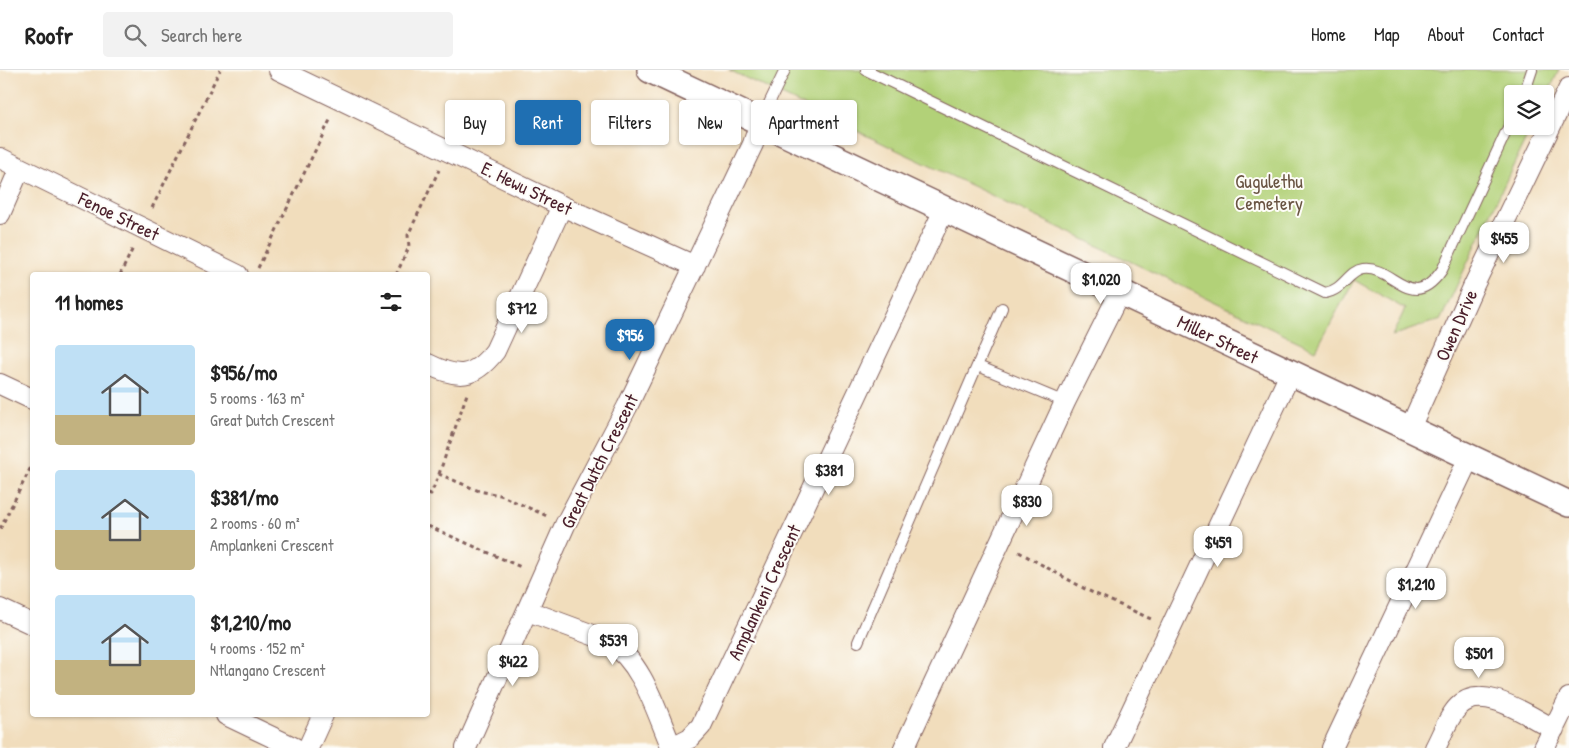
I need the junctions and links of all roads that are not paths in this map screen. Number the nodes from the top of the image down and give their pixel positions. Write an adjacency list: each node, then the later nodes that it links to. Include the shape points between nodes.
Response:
1 (279, 70): 15 (street, E. Hewu Street)
2 (650, 70): 9 (street, Miller Street)
3 (785, 70): 8 (lane)
4 (866, 70): 10 (lane, via 1325,293 1335,292 1353,273 1362,269 1378,273 1402,286 1415,288 1435,281)
5 (1532, 70): 6 (lane)
6 (1527, 85)
7 (1569, 88): 28 (street, Owen Drive, via 1474,285)
8 (771, 100)
9 (751, 118)
10 (1505, 135)
11 (753, 145): 18 (street, Great Dutch Crescent)
12 (809, 145): 16 (street, Miller Street)
13 (0, 158): 14 (street, Fenoe Street)
14 (20, 168): 17 (street); 19 (street, Fenoe Street, via 143,228)
15 (562, 206): 18 (street, E. Hewu Street); 22 (street, via 484,366 468,374 451,374)
16 (945, 208): 20 (street, Miller Street); 42 (street, Amplankeni Crescent, via 701,726 690,738)
17 (0, 214)
18 (695, 266): 32 (street, Great Dutch Crescent, via 565,525)
19 (245, 272)
20 (1120, 292): 24 (street, Miller Street); 27 (street)
21 (1002, 308): 23 (lane)
22 (430, 365)
23 (978, 366): 27 (lane); 34 (lane)
24 (1290, 374): 28 (street, Miller Street); 44 (street)
25 (0, 384): 26 (street)
26 (30, 398)
27 (1065, 402): 43 (street)
28 (1410, 428): 29 (street, Miller Street)
29 (1469, 458): 30 (street, Miller Street); 45 (street)
30 (1569, 504)
31 (0, 609): 33 (street)
32 (528, 611): 41 (street, Great Dutch Crescent); 42 (street, via 609,641 620,649 636,667)
33 (30, 623)
34 (858, 642)
35 (1569, 698): 38 (street)
36 (230, 717): 39 (street)
37 (322, 717): 40 (street)
38 (1554, 729): 46 (street, via 1493,698 1467,699 1457,708); 47 (street)
39 (295, 748)
40 (308, 748)
41 (466, 748)
42 (672, 748)
43 (904, 748)
44 (1114, 748)
45 (1332, 748)
46 (1435, 748)
47 (1544, 748)

